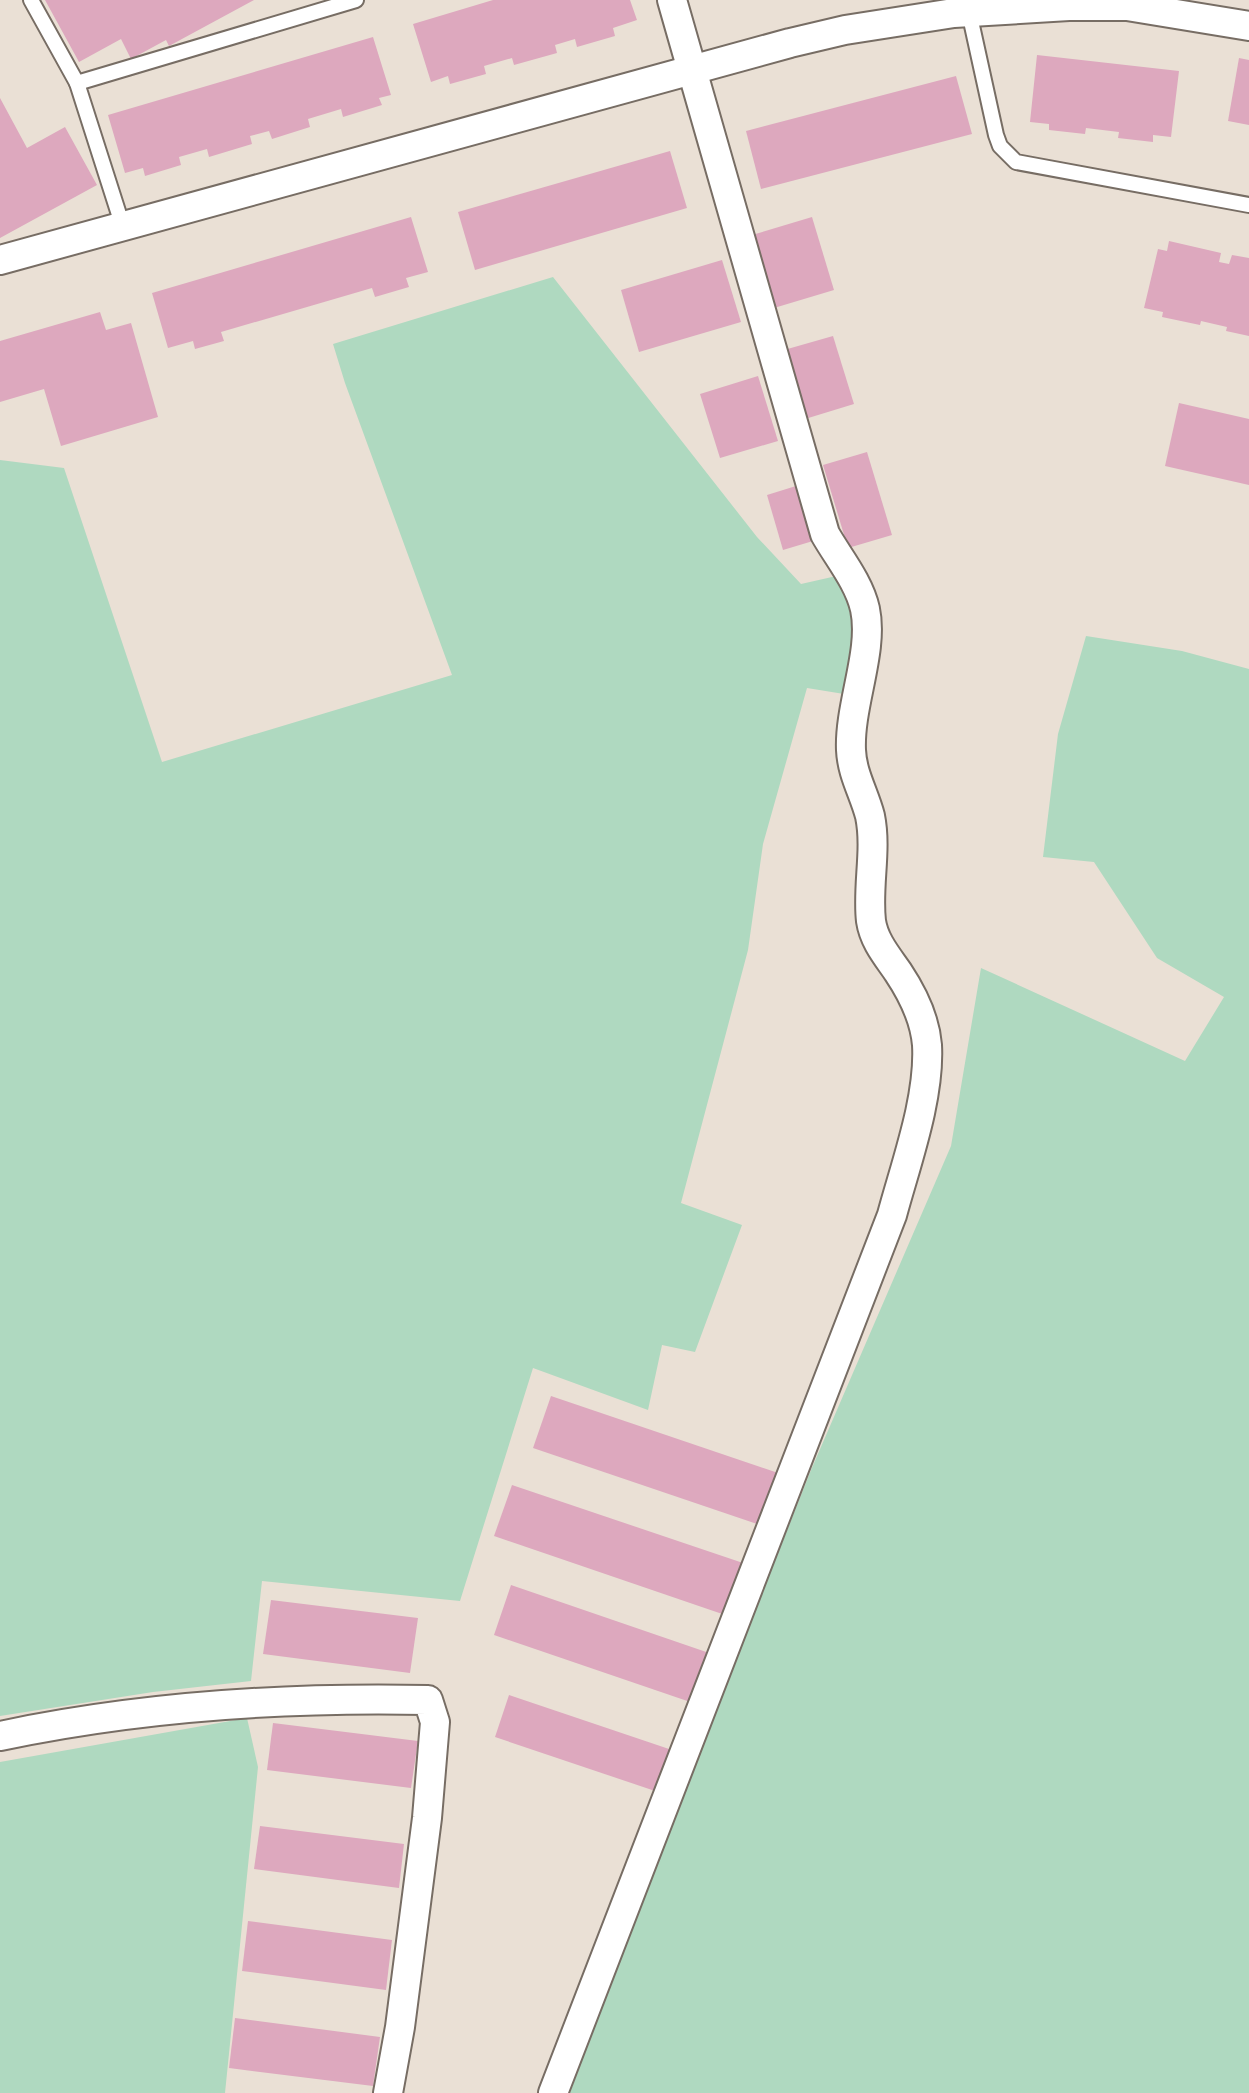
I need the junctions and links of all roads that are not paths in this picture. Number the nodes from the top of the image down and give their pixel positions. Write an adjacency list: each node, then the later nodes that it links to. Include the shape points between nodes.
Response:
1 (31, 0): 7 (lane)
2 (356, 0): 7 (lane)
3 (672, 0): 6 (street)
4 (969, 12): 5 (street, via 1127,6); 6 (street, via 845,30); 8 (lane, via 996,135 1016,162)
5 (1249, 26)
6 (692, 70): 9 (street); 13 (street, via 825,534 858,589 865,610 867,633 851,748 853,769 870,815 872,924 880,947 923,1019 928,1078 892,1215)
7 (77, 83): 9 (lane)
8 (1249, 205)
9 (122, 227): 10 (street)
10 (0, 260)
11 (0, 1736): 12 (street, via 185,1707 306,1699 428,1700 435,1722 427,1818)
12 (388, 2093)
13 (553, 2093)

